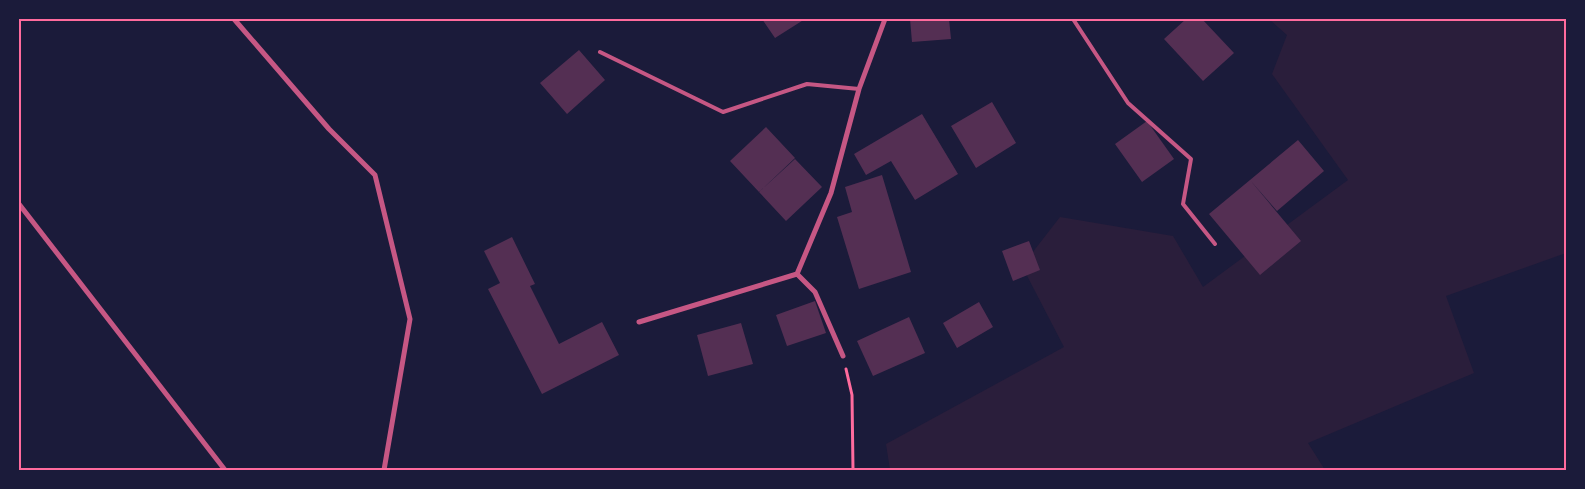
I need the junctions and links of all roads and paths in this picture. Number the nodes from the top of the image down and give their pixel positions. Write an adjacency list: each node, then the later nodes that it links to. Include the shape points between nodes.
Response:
1 (234, 19): 12 (street, via 329,129 376,175 410,319)
2 (885, 19): 5 (street)
3 (1073, 19): 7 (lane, via 1128,103 1191,159 1183,204)
4 (600, 52): 5 (lane, via 723,112 807,84)
5 (859, 89): 8 (street, via 831,193)
6 (19, 204): 11 (street)
7 (1215, 244)
8 (797, 274): 9 (street); 10 (street, via 814,292)
9 (639, 322)
10 (843, 356): 13 (path, via 852,395)
11 (225, 470)
12 (384, 470)
13 (853, 470)

